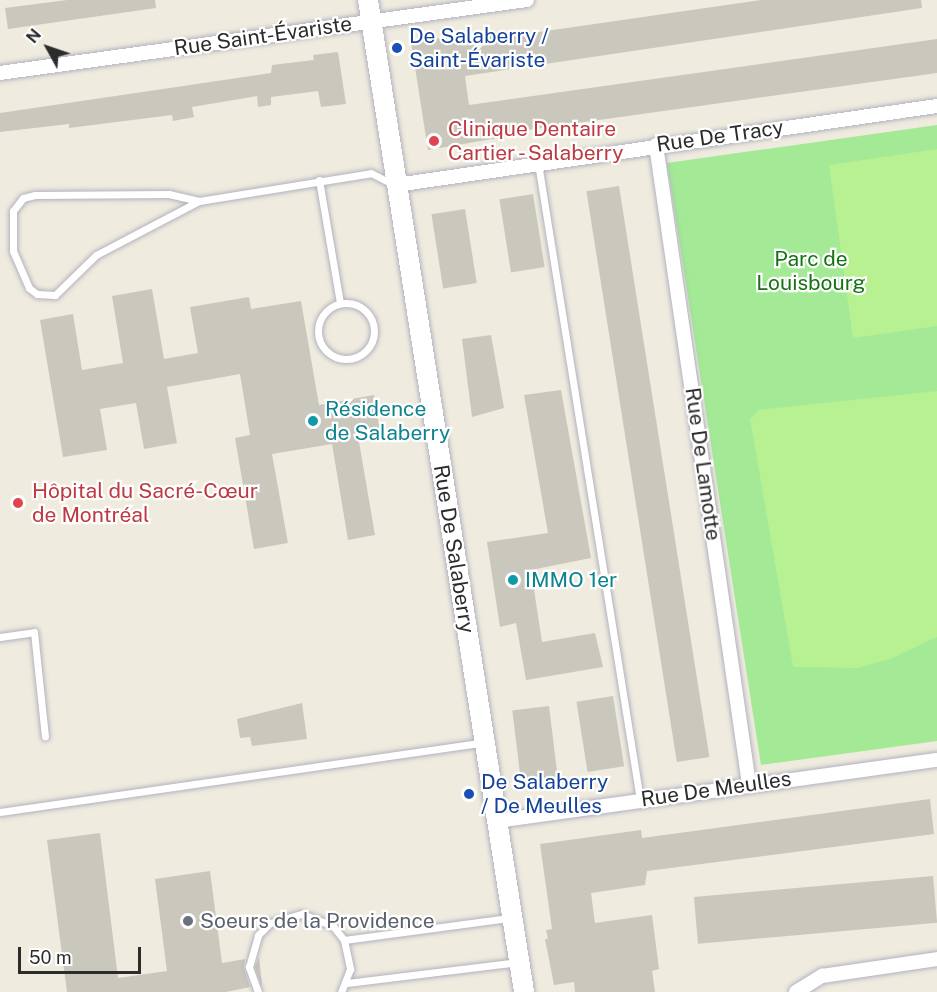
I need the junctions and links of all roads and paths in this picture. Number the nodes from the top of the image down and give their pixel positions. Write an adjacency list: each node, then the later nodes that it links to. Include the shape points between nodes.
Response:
1 (368, 0): 3 (main road, Rue De Salaberry)
2 (527, 0): 3 (street, Rue Saint-Évariste)
3 (371, 21): 4 (street, Rue Saint-Évariste); 9 (main road, Rue De Salaberry)
4 (0, 73)
5 (937, 106): 6 (street, Rue De Tracy)
6 (656, 144): 7 (street, Rue De Tracy); 16 (street, Rue De Lamotte)
7 (538, 163): 9 (street, Rue De Tracy); 17 (lane)
8 (319, 180): 9 (lane, via 371,173); 10 (lane); 11 (lane)
9 (396, 185): 14 (main road, Rue De Salaberry)
10 (199, 201): 10 (lane, via 169,194 23,198 13,211 13,251 29,288 37,294 55,295 96,255)
11 (339, 303): 11 (lane, via 324,314 318,332 325,350 333,356 351,359 367,350 375,334 374,325 365,309)
12 (0, 637): 13 (lane, via 34,632)
13 (45, 736)
14 (484, 742): 18 (lane); 19 (main road, Rue De Salaberry)
15 (937, 760): 16 (street, Rue De Meulles)
16 (749, 784): 17 (street, Rue De Meulles)
17 (640, 800): 19 (street, Rue De Meulles)
18 (0, 812)
19 (496, 821): 20 (main road, Rue De Salaberry)
20 (512, 917): 21 (lane); 23 (main road, Rue De Salaberry)
21 (344, 940): 24 (lane, via 349,954); 25 (lane, via 333,926 303,914 270,923 251,951 249,967)
22 (937, 959): 28 (street, via 822,976)
23 (519, 961): 24 (lane); 27 (main road, Rue De Salaberry)
24 (346, 983): 26 (lane)
25 (258, 992)
26 (341, 992)
27 (524, 992)
28 (796, 992)

